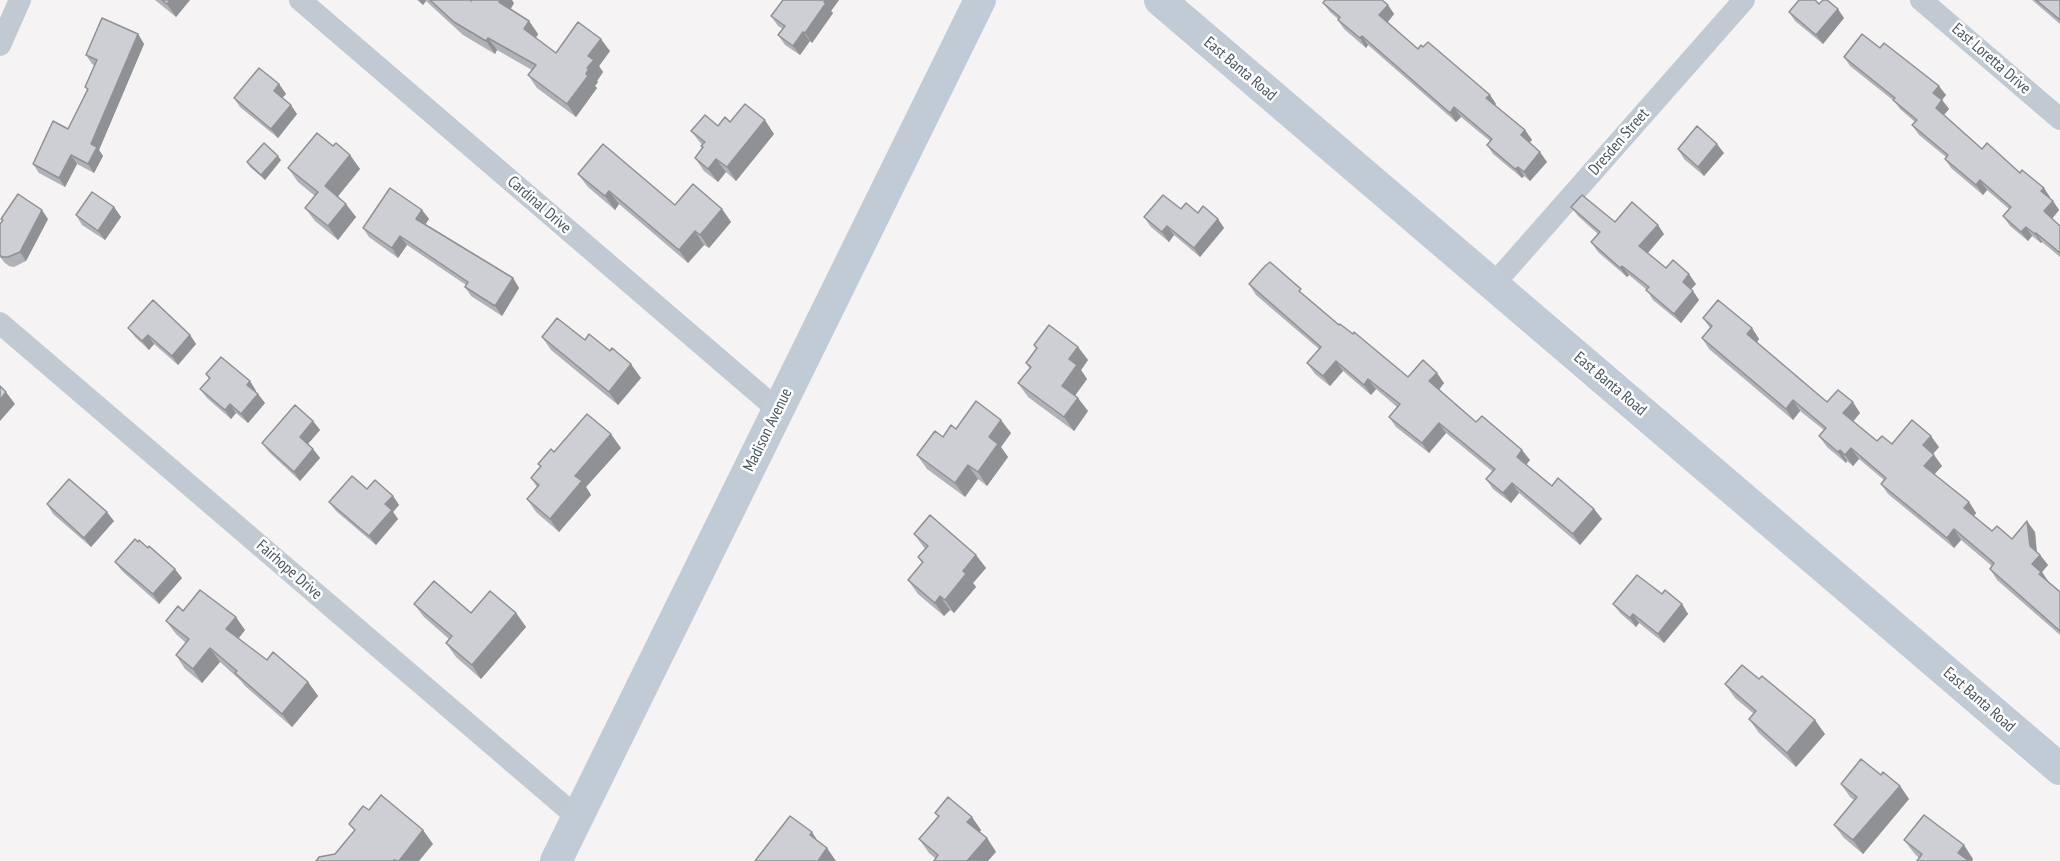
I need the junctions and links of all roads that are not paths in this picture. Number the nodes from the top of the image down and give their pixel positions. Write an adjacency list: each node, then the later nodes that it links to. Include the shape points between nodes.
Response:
1 (20, 0): 7 (street)
2 (300, 0): 11 (street, Cardinal Drive)
3 (980, 0): 11 (street, Madison Avenue)
4 (1160, 0): 9 (street, East Banta Road)
5 (1744, 0): 9 (street, Dresden Street)
6 (1921, 0): 8 (street, East Loretta Drive)
7 (0, 45)
8 (2060, 118)
9 (1493, 285): 12 (street, East Banta Road)
10 (0, 323): 13 (street, Fairhope Drive)
11 (778, 410): 13 (street, Madison Avenue)
12 (2060, 769)
13 (578, 818): 14 (street, Madison Avenue)
14 (556, 861)

